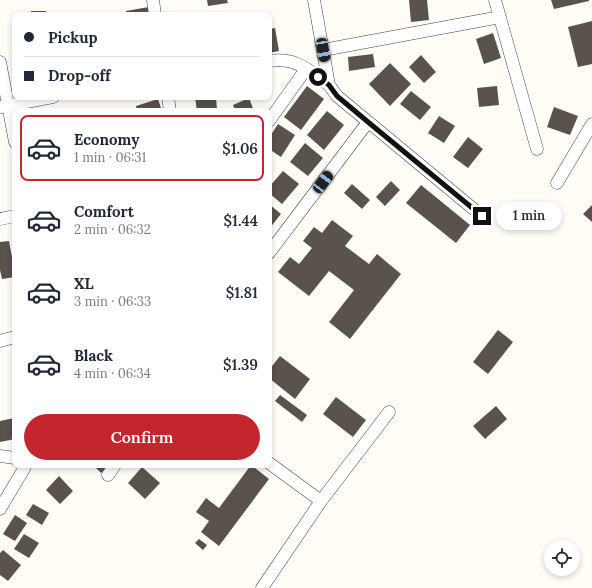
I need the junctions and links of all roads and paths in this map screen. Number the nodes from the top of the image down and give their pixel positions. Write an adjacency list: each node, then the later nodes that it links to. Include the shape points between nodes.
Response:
1 (153, 0): 4 (street)
2 (314, 0): 6 (street)
3 (495, 0): 5 (street)
4 (155, 12)
5 (500, 17): 6 (street); 17 (street)
6 (323, 50): 10 (street)
7 (272, 61): 9 (street, via 294,62)
8 (0, 62): 12 (street)
9 (306, 69): 10 (street); 13 (street)
10 (329, 85): 14 (street, via 337,96)
11 (37, 100): 12 (street)
12 (4, 106): 16 (street)
13 (272, 117)
14 (368, 122): 19 (street); 22 (street)
15 (592, 124): 18 (street)
16 (12, 132)
17 (537, 149)
18 (557, 183)
19 (482, 216)
20 (12, 217): 21 (street)
21 (0, 219)
22 (272, 250)
23 (12, 338): 24 (street)
24 (0, 340)
25 (389, 412): 30 (street)
26 (0, 456): 27 (street)
27 (12, 458)
28 (272, 465): 30 (street)
29 (24, 468): 31 (street)
30 (321, 501): 32 (street)
31 (0, 509)
32 (262, 588)

